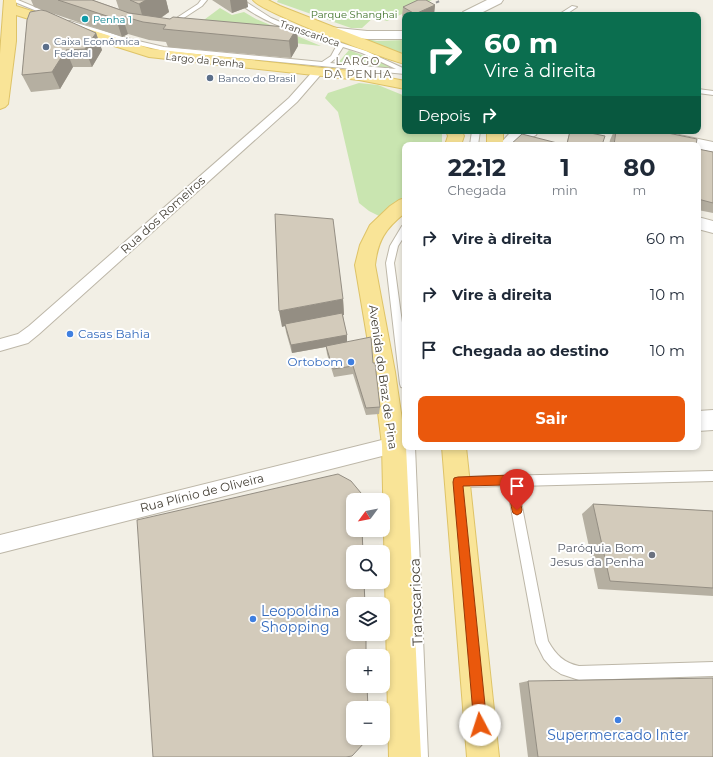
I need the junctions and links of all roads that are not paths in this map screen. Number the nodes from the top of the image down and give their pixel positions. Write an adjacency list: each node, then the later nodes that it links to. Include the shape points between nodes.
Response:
1 (204, 0): 9 (lane)
2 (239, 0): 12 (lane, Transcarioca, via 269,19)
3 (496, 0): 7 (street)
4 (262, 1): 10 (main road)
5 (11, 3): 14 (main road, Largo da Penha, via 149,54); 20 (main road, via 9,40)
6 (574, 7): 8 (lane)
7 (472, 12)
8 (566, 12)
9 (165, 27)
10 (328, 31): 11 (street); 13 (main road)
11 (402, 35)
12 (341, 44): 14 (lane, via 334,57); 15 (lane, Transcarioca)
13 (402, 59)
14 (320, 68): 16 (lane, Transcarioca); 17 (main road, Largo da Penha); 31 (street, Rua dos Romeiros, via 293,100 34,330 23,339)
15 (402, 70)
16 (402, 72)
17 (402, 84)
18 (701, 91): 19 (lane)
19 (713, 93)
20 (0, 104)
21 (524, 134): 23 (street)
22 (656, 134): 24 (street)
23 (510, 142)
24 (691, 142)
25 (701, 144): 26 (street)
26 (713, 147)
27 (402, 206): 35 (main road, Avenida do Braz de Pina, via 380,223 372,236 365,265 384,372)
28 (701, 224): 29 (street)
29 (713, 227)
30 (402, 233): 32 (lane, via 394,246 390,263)
31 (0, 346)
32 (402, 360)
33 (713, 420): 34 (street)
34 (701, 421)
35 (402, 441)
36 (402, 445): 43 (street, Rua Plínio de Oliveira)
37 (403, 450): 45 (main road, Avenida do Braz de Pina)
38 (403, 450): 46 (lane, Transcarioca)
39 (454, 450): 42 (main road)
40 (713, 476): 41 (lane)
41 (511, 480): 42 (lane); 44 (lane, via 542,643 550,658 564,670 579,673)
42 (458, 482): 47 (main road)
43 (0, 544)
44 (713, 669)
45 (405, 757)
46 (421, 757)
47 (483, 757)

